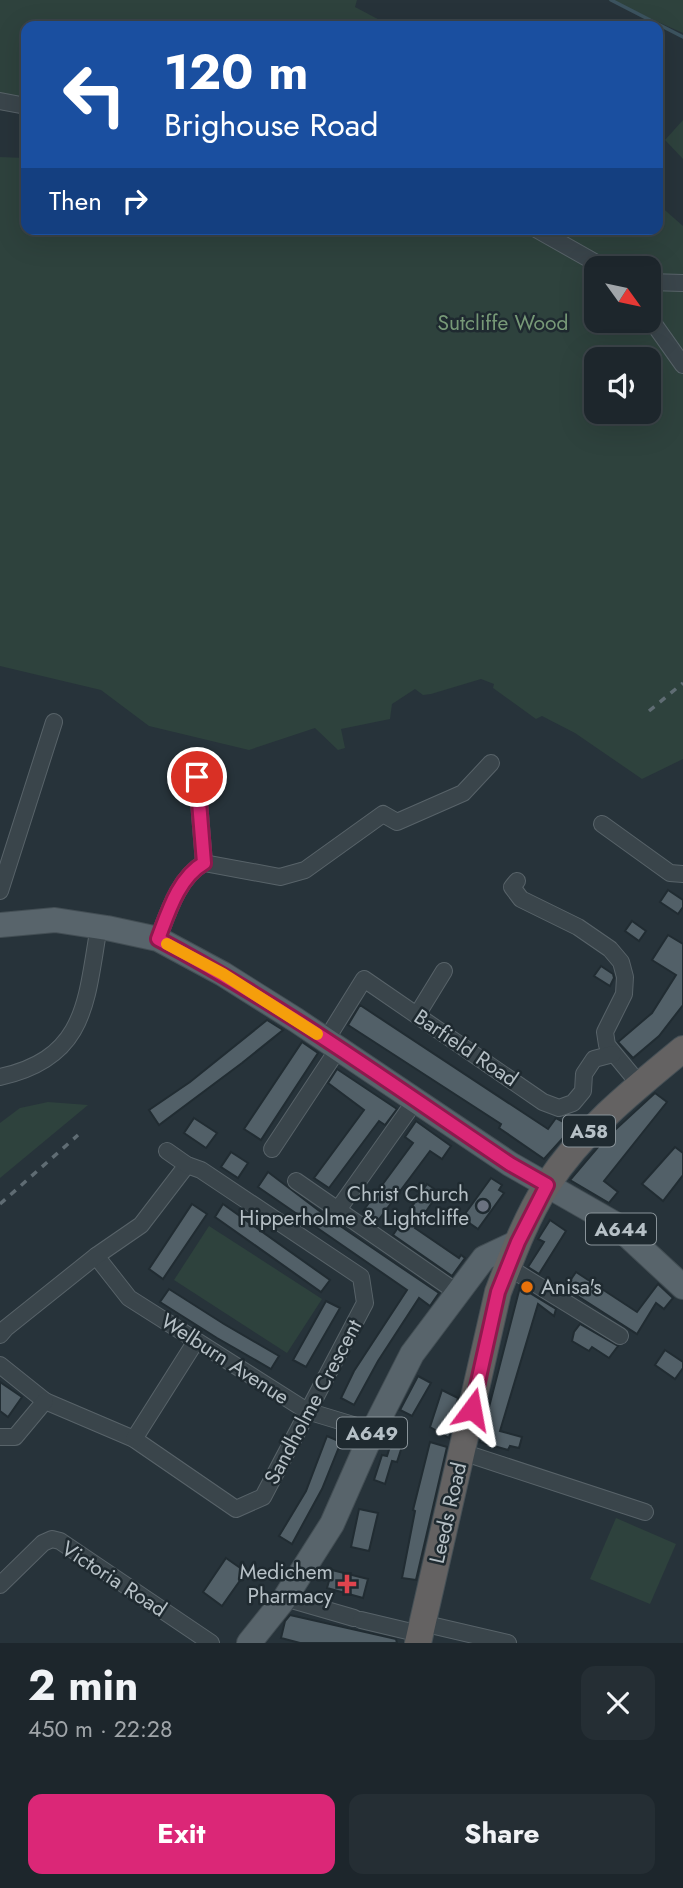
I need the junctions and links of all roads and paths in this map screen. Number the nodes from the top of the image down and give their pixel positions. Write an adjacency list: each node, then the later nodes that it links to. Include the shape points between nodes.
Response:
1 (0, 101): 2 (street)
2 (21, 105)
3 (547, 235): 4 (street)
4 (584, 256)
5 (662, 282): 6 (street)
6 (683, 283)
7 (660, 333): 8 (street)
8 (683, 365)
9 (54, 722): 16 (street)
10 (491, 762): 13 (street, via 463,793 397,822 383,814 304,870 280,877)
11 (197, 777): 13 (street)
12 (602, 824): 14 (street, via 670,873)
13 (204, 863): 19 (street, via 182,885)
14 (683, 874)
15 (517, 881): 24 (street, via 512,887 521,899 578,927 621,962 624,994 606,1032)
16 (0, 891)
17 (0, 925): 18 (main road, A644, via 55,920)
18 (99, 926): 19 (main road, A644); 25 (street, via 76,1026 43,1062)
19 (158, 939): 22 (main road, A644, via 223,974)
20 (444, 971): 21 (street)
21 (417, 1015): 22 (street, Barfield Road, via 364,979); 24 (street, Barfield Road, via 543,1102 559,1108 573,1103 583,1091 584,1074 594,1059)
22 (332, 1045): 27 (main road, A644); 28 (street)
23 (683, 1049): 26 (highway, A58)
24 (613, 1054): 26 (street)
25 (0, 1077)
26 (640, 1085): 32 (highway, A58, via 593,1127)
27 (415, 1101): 32 (main road, A644); 33 (street)
28 (272, 1149)
29 (166, 1151): 30 (street, Sandholme Crescent)
30 (187, 1166): 35 (street, via 141,1225); 44 (street, Sandholme Crescent, via 201,1170 361,1277 365,1303)
31 (296, 1181): 33 (street)
32 (547, 1185): 34 (highway, Leeds Road / A58); 37 (main road, A644, via 615,1224)
33 (338, 1211): 38 (street)
34 (518, 1242): 36 (highway, Leeds Road / A58); 38 (main road, A649, via 484,1258)
35 (96, 1256): 39 (street); 41 (street, Welburn Avenue, via 130,1297)
36 (508, 1267): 40 (street); 48 (highway, Leeds Road / A58, via 498,1292)
37 (683, 1287)
38 (458, 1293): 45 (main road, A649, via 412,1354)
39 (0, 1335)
40 (620, 1336)
41 (196, 1341): 44 (street, Welburn Avenue); 47 (street)
42 (0, 1365): 43 (street, Sandholme Crescent)
43 (45, 1401): 46 (street, via 15,1437); 47 (street, Sandholme Crescent)
44 (307, 1411): 45 (street, Welburn Avenue); 47 (street, Sandholme Crescent, via 263,1497 236,1509)
45 (373, 1431): 51 (main road, A649, via 332,1524)
46 (0, 1437)
47 (134, 1439)
48 (462, 1452): 49 (street); 52 (highway, Leeds Road / A58)
49 (645, 1512)
50 (0, 1585): 53 (street, Victoria Road, via 43,1543 60,1541)
51 (285, 1598): 52 (street); 54 (main road, A649)
52 (420, 1633): 55 (street)
53 (211, 1643)
54 (249, 1643)
55 (508, 1643)

